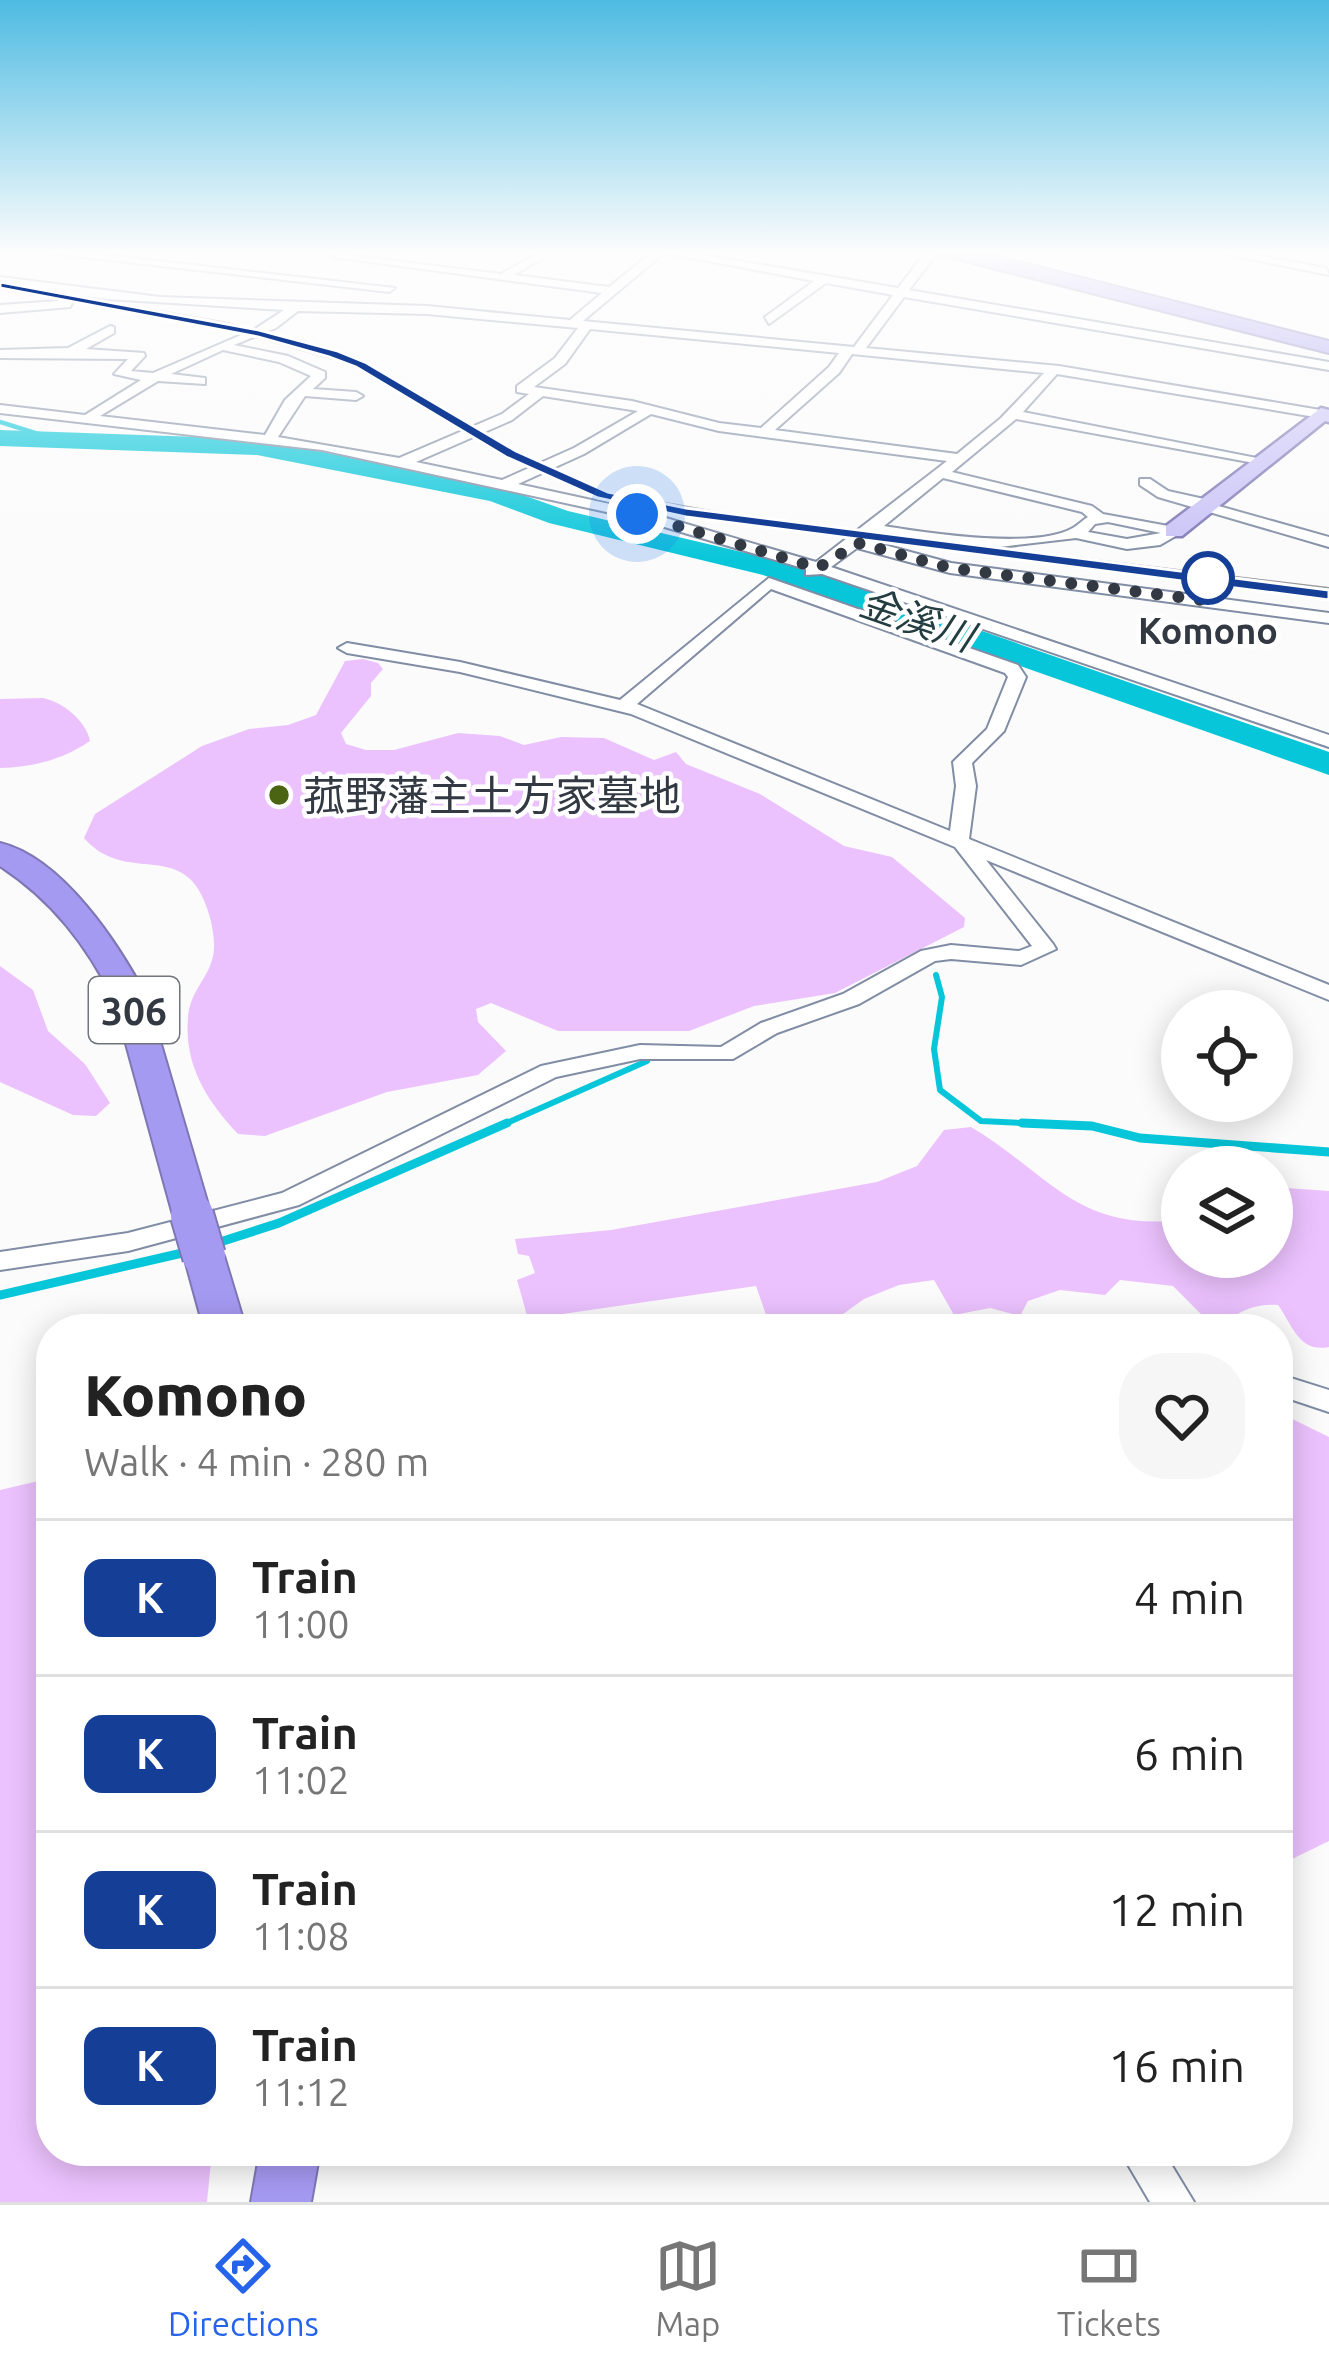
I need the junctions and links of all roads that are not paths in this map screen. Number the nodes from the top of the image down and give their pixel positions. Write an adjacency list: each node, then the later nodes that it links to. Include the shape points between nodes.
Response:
1 (135, 356): 12 (street, via 121,374)
2 (203, 356): 12 (street)
3 (267, 356): 14 (street, via 320,375)
4 (563, 356): 15 (street, via 521,389)
5 (848, 356): 22 (street)
6 (894, 356): 11 (street)
7 (912, 356): 10 (street)
8 (1270, 356): 9 (street)
9 (1329, 366)
10 (1053, 370): 19 (street); 20 (street)
11 (884, 375)
12 (157, 376): 13 (street); 21 (street)
13 (200, 381)
14 (303, 392): 16 (street); 23 (street)
15 (538, 394): 18 (street); 26 (street, via 507,417)
16 (356, 396)
17 (0, 409): 21 (street)
18 (646, 412): 22 (street); 29 (street)
19 (1012, 414): 24 (street); 25 (street)
20 (1325, 415): 25 (main road)
21 (91, 416): 23 (street)
22 (763, 434): 24 (street)
23 (265, 438): 26 (street)
24 (961, 459): 27 (street)
25 (1265, 460): 31 (main road)
26 (403, 462): 29 (street)
27 (943, 474): 33 (street); 36 (street)
28 (1145, 482): 30 (street)
29 (506, 484): 38 (street)
30 (1163, 494): 31 (street); 32 (street)
31 (1206, 506): 34 (main road); 37 (street)
32 (1144, 516)
33 (1099, 518): 34 (street); 35 (street)
34 (1174, 532): 35 (street, via 1148,543)
35 (1077, 533): 36 (street, via 1025,544)
36 (865, 536): 38 (street); 40 (street, via 950,568)
37 (1329, 542)
38 (817, 569): 39 (street); 43 (street)
39 (786, 586): 42 (street, via 769,583); 44 (street, via 1015,671 995,731 962,762)
40 (1329, 618)
41 (347, 647): 42 (street)
42 (624, 706): 44 (street)
43 (1329, 740)
44 (959, 839): 46 (street); 47 (street, via 1046,950 1021,958 929,956 725,1054 640,1052 549,1071 290,1199 128,1242)
45 (0, 852): 48 (highway, 306, bridge, via 88,924 119,973)
46 (1329, 993)
47 (0, 1261)
48 (221, 1314)
49 (1293, 1389): 50 (street)
50 (1329, 1401)
51 (287, 2166): 53 (highway)
52 (1150, 2166): 54 (street)
53 (281, 2202)
54 (1174, 2202)

